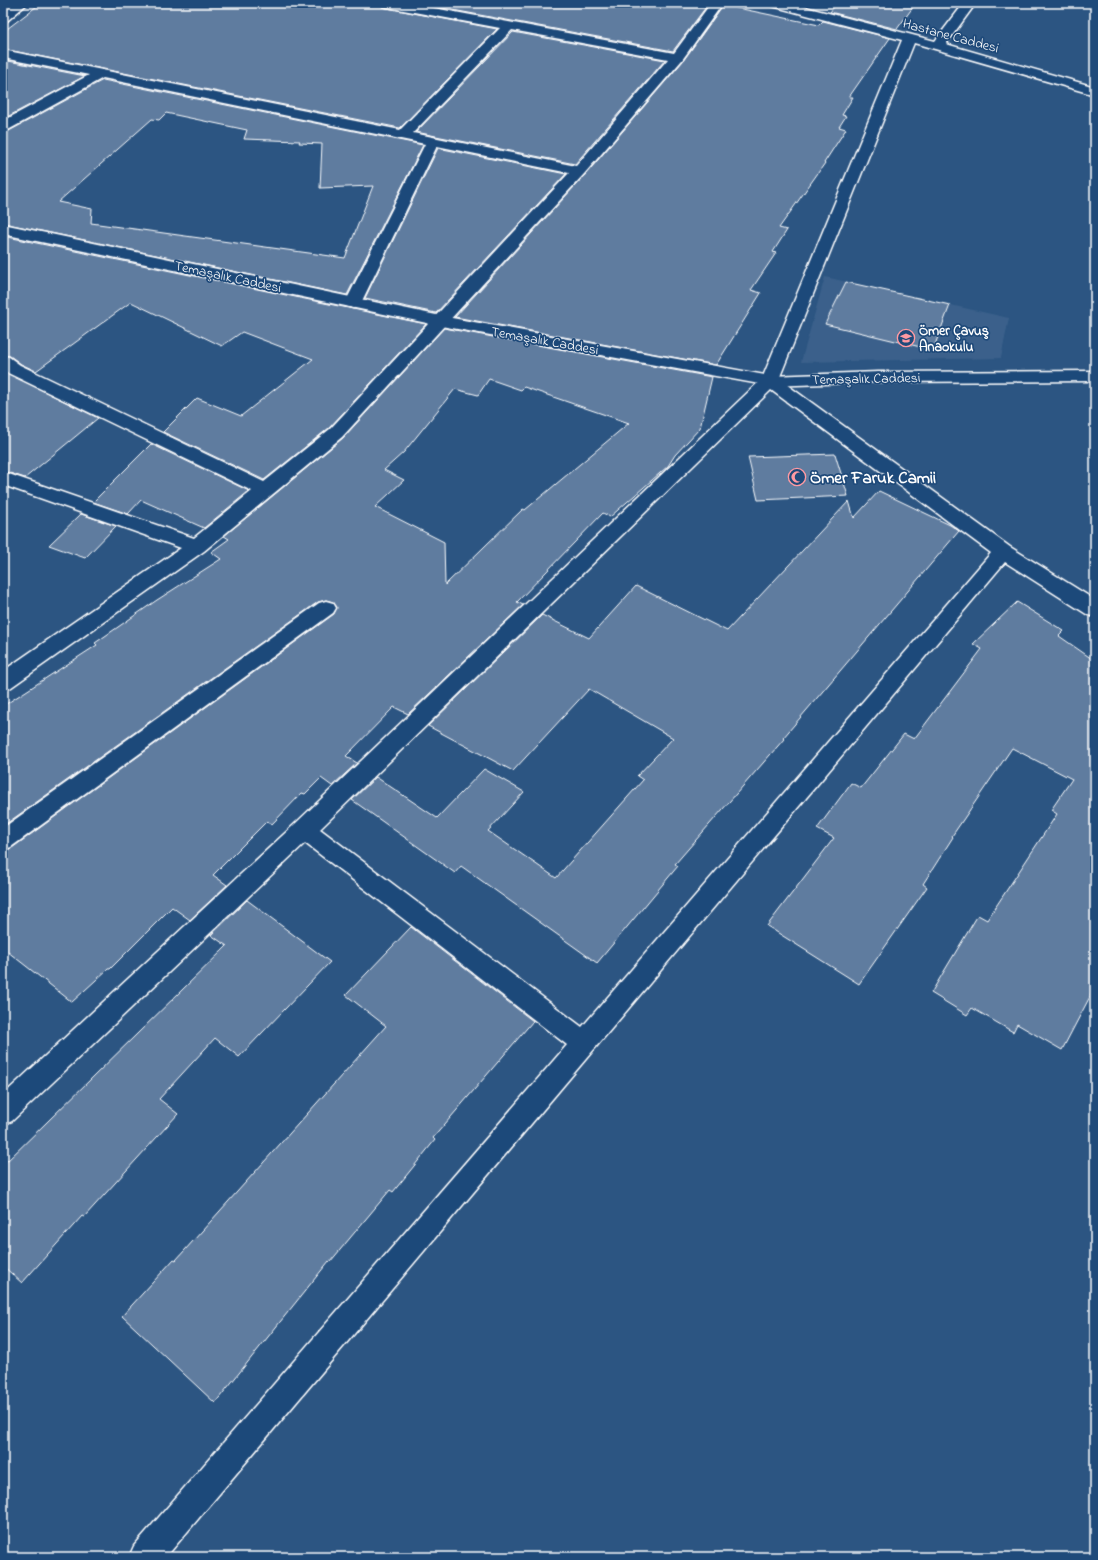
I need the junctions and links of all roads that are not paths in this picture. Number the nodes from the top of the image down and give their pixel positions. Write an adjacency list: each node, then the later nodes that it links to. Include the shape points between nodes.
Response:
1 (22, 3): 6 (street)
2 (717, 3): 11 (street)
3 (776, 3): 8 (street, Hastane Caddesi)
4 (970, 3): 9 (street)
5 (395, 4): 7 (street)
6 (3, 18)
7 (509, 26): 11 (street); 15 (street)
8 (909, 38): 9 (street, Hastane Caddesi); 23 (street)
9 (938, 46): 13 (street, Hastane Caddesi)
10 (3, 54): 12 (street)
11 (677, 57): 17 (street)
12 (101, 74): 14 (street); 15 (street)
13 (1095, 91)
14 (3, 127)
15 (403, 135): 16 (street)
16 (433, 141): 17 (street); 19 (street)
17 (579, 172): 20 (street)
18 (3, 229): 19 (street, Temaşalık Caddesi)
19 (353, 303): 20 (street, Temaşalık Caddesi)
20 (441, 321): 23 (street, Temaşalık Caddesi); 25 (street, via 336,432)
21 (3, 361): 25 (street, via 14,369)
22 (1095, 376): 23 (street, Temaşalık Caddesi, via 878,377)
23 (770, 381): 27 (street); 31 (street)
24 (3, 478): 26 (street)
25 (265, 490): 26 (street)
26 (197, 546): 30 (street)
27 (1003, 552): 29 (street); 33 (street)
28 (326, 608): 32 (street)
29 (1095, 610)
30 (3, 682)
31 (304, 830): 33 (street); 34 (street)
32 (3, 840)
33 (584, 1043): 35 (street)
34 (3, 1112)
35 (145, 1557)

